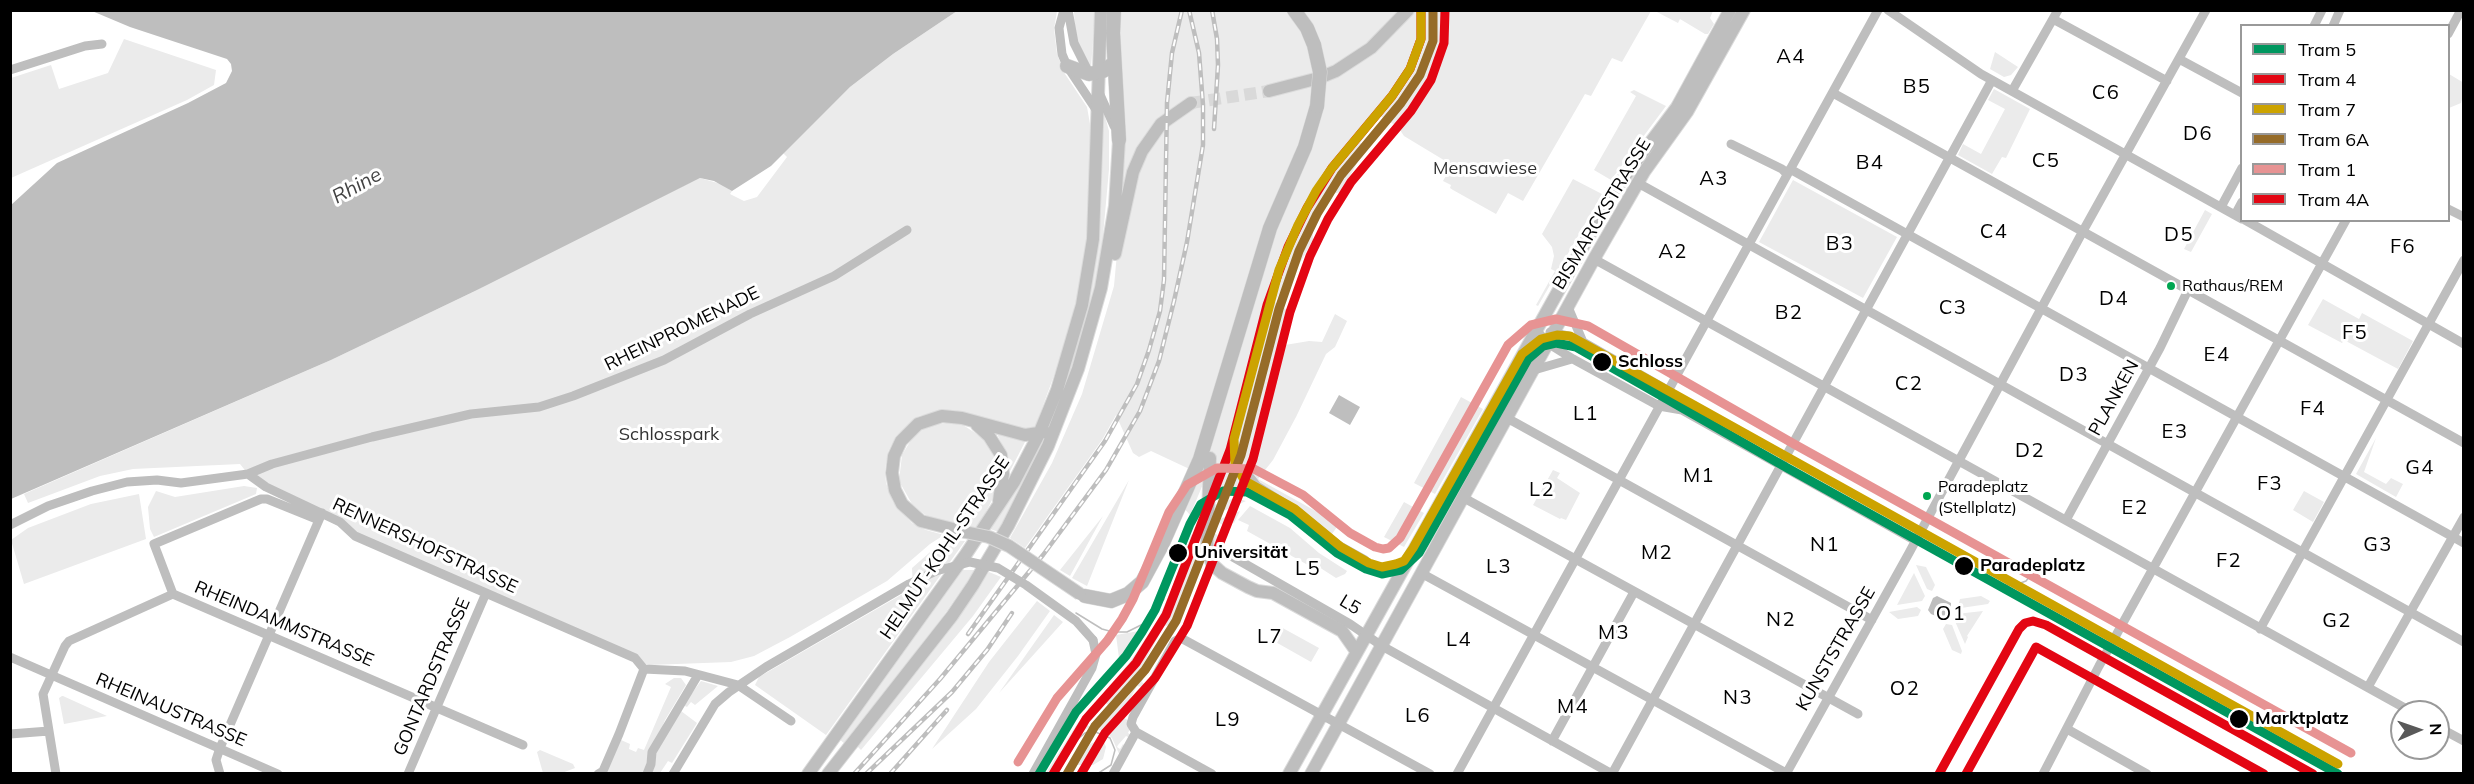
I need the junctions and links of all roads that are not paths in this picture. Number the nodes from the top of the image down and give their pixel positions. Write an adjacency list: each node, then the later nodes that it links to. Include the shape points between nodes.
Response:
1 (1066, 10): 21 (street, via 1059,35); 23 (street, via 1074,44)
2 (1101, 10): 23 (main road, HELMUT-KOHL-STRASSE)
3 (1114, 10): 20 (highway)
4 (1408, 10): 27 (main road, via 1371,48 1336,71)
5 (1730, 10): 37 (main road, BISMARCKSTRASSE, via 1677,107)
6 (1744, 10): 40 (main road, BISMARCKSTRASSE, via 1687,112)
7 (1878, 10): 30 (street)
8 (1888, 10): 24 (street)
9 (2206, 10): 19 (street, KUNSTSTRASSE)
10 (2322, 10): 15 (street)
11 (2340, 10): 16 (street)
12 (2461, 10): 17 (street)
13 (1297, 14): 54 (highway, bridge, via 1314,45 1320,72 1317,106 1305,147 1270,228)
14 (2056, 15): 25 (street); 28 (street)
15 (2315, 24)
16 (2334, 24)
17 (2450, 30)
18 (102, 44): 22 (street)
19 (2179, 59): 25 (street, KUNSTSTRASSE); 29 (street)
20 (1114, 63): 23 (highway); 33 (highway)
21 (1067, 66): 23 (highway); 32 (street)
22 (10, 70)
23 (1093, 73): 26 (main road, HELMUT-KOHL-STRASSE)
24 (1992, 80): 28 (street); 36 (street)
25 (2167, 81): 35 (street, KUNSTSTRASSE)
26 (1097, 88): 32 (main road, HELMUT-KOHL-STRASSE); 33 (street)
27 (1269, 91)
28 (2012, 91): 35 (street)
29 (2240, 92)
30 (1833, 93): 36 (street); 39 (street)
31 (1191, 103): 52 (main road, via 1161,124 1142,150 1133,172 1116,253)
32 (1097, 111): 78 (main road, HELMUT-KOHL-STRASSE, via 1095,217 1086,287 1065,366)
33 (1119, 140): 52 (main road, HELMUT-KOHL-STRASSE, via 1115,206)
34 (1731, 144): 39 (street)
35 (2126, 153): 41 (street); 46 (street, KUNSTSTRASSE)
36 (1948, 157): 46 (street); 47 (street)
37 (1634, 162): 40 (main road); 60 (main road, BISMARCKSTRASSE)
38 (2240, 170): 41 (street)
39 (1788, 172): 47 (street); 48 (street)
40 (1638, 183): 48 (street); 49 (main road, BISMARCKSTRASSE)
41 (2221, 207): 42 (street)
42 (2240, 218)
43 (2247, 222): 51 (street)
44 (2345, 222): 51 (street)
45 (907, 230): 85 (street, RHEINPROMENADE, via 834,276 613,382 539,406 471,414 320,450)
46 (2082, 231): 53 (street); 56 (street, KUNSTSTRASSE)
47 (1907, 233): 56 (street); 57 (street)
48 (1748, 244): 57 (street); 58 (street)
49 (1594, 259): 55 (main road, BISMARCKSTRASSE); 58 (street)
50 (2463, 260): 59 (street)
51 (2322, 264): 59 (street); 62 (street)
52 (1101, 288): 77 (main road, HELMUT-KOHL-STRASSE, via 1078,369)
53 (2188, 290): 62 (street); 66 (street, PLANKEN)
54 (1249, 303): 81 (highway); 111 (highway, via 1205,446 1152,566 1135,590 1119,599)
55 (1568, 307): 61 (main road, BISMARCKSTRASSE); 63 (street)
56 (2042, 307): 66 (street); 68 (street, KUNSTSTRASSE)
57 (1866, 309): 68 (street); 69 (street)
58 (1705, 321): 69 (street); 70 (street)
59 (2428, 324): 64 (street); 71 (street)
60 (1536, 330): 61 (street); 103 (main road, BISMARCKSTRASSE)
61 (1552, 338): 63 (street); 65 (street); 67 (main road, BISMARCKSTRASSE)
62 (2279, 341): 71 (street); 74 (street)
63 (1583, 342): 70 (street)
64 (2463, 344)
65 (1572, 358): 67 (street); 72 (street)
66 (2150, 367): 74 (street); 80 (street, PLANKEN)
67 (1534, 370): 75 (main road, BISMARCKSTRASSE)
68 (2000, 383): 80 (street); 82 (street, KUNSTSTRASSE)
69 (1825, 387): 82 (street); 83 (street)
70 (1668, 390): 72 (street); 73 (street)
71 (2387, 400): 79 (street); 86 (street)
72 (1659, 406): 73 (street); 87 (street)
73 (1682, 410): 83 (street)
74 (2237, 416): 86 (street); 88 (street)
75 (1508, 418): 87 (street); 89 (main road, BISMARCKSTRASSE)
76 (968, 420): 78 (main road, via 1025,435); 90 (main road, via 989,436 1001,456); 111 (main road, bridge, via 940,416 918,424 901,441 892,473 897,497 916,518 1009,546)
77 (1056, 427): 78 (main road); 155 (main road, HELMUT-KOHL-STRASSE, via 1008,526 973,585)
78 (1039, 434): 90 (main road, HELMUT-KOHL-STRASSE)
79 (2463, 443)
80 (2108, 444): 88 (street); 93 (street, PLANKEN)
81 (1210, 458): 107 (main road, via 1208,555 1222,573)
82 (1959, 460): 93 (street); 96 (street, KUNSTSTRASSE)
83 (1781, 466): 96 (street); 98 (street)
84 (1245, 471): 102 (street, via 1257,486)
85 (248, 474): 91 (street, via 266,487); 94 (street, RHEINPROMENADE, via 181,483 127,482 56,503)
86 (2345, 476): 95 (street); 99 (street)
87 (1618, 480): 98 (street); 101 (street)
88 (2195, 493): 99 (street); 104 (street)
89 (1464, 498): 101 (street); 106 (main road, BISMARCKSTRASSE)
90 (998, 506): 154 (main road, HELMUT-KOHL-STRASSE)
91 (322, 513): 109 (street, RENNERSHOFSTRASSE, via 355,536); 110 (street, RENNERSHOFSTRASSE, via 310,518 261,499 154,544); 118 (street)
92 (2463, 517): 95 (street)
93 (2066, 520): 104 (street)
94 (10, 525)
95 (2452, 537): 97 (street); 113 (street)
96 (1916, 541): 114 (street, KUNSTSTRASSE)
97 (2463, 543)
98 (1737, 546): 114 (street); 115 (street)
99 (2303, 552): 113 (street); 116 (street)
100 (1226, 553): 105 (street, L5)
101 (1575, 559): 108 (street); 119 (street)
102 (1365, 560)
103 (1402, 567): 112 (main road); 117 (main road, BISMARCKSTRASSE)
104 (2153, 568): 116 (street); 139 (street)
105 (1254, 569): 107 (street); 117 (street, L5)
106 (1421, 573): 112 (main road, BISMARCKSTRASSE); 119 (street)
107 (1248, 586): 122 (main road, via 1273,593 1342,631)
108 (1634, 592): 115 (street); 124 (street)
109 (486, 593): 125 (street, RENNERSHOFSTRASSE, via 635,658); 133 (street, GONTARDSTRASSE)
110 (173, 594): 118 (street, RHEINDAMMSTRASSE); 126 (street, RHEINDAMMSTRASSE, via 69,641)
111 (1085, 596)
112 (1405, 603): 121 (main road, BISMARCKSTRASSE)
113 (2410, 612): 120 (street); 129 (street)
114 (1872, 620): 130 (street, KUNSTSTRASSE)
115 (1694, 625): 130 (street); 131 (street)
116 (2260, 628): 129 (street)
117 (1365, 634): 121 (street, L5); 122 (main road, BISMARCKSTRASSE)
118 (269, 635): 133 (street, RHEINDAMMSTRASSE); 145 (street)
119 (1533, 635): 124 (street); 134 (street)
120 (2463, 642)
121 (1382, 646): 134 (street, L5); 138 (main road, BISMARCKSTRASSE)
122 (1356, 651): 135 (main road, BISMARCKSTRASSE)
123 (10, 657): 126 (street, RHEINAUSTRASSE)
124 (1593, 668): 131 (street); 143 (street)
125 (644, 673): 127 (street, via 685,671); 146 (street)
126 (51, 675): 140 (street, RHEINDAMMSTRASSE, via 43,694); 145 (street, RHEINAUSTRASSE)
127 (698, 675): 128 (street); 152 (street, via 652,752)
128 (738, 685): 137 (street); 153 (street, via 713,707); 156 (street, bridge, via 936,571 970,562 998,568 1076,621 1093,640 1096,654)
129 (2368, 687): 132 (street)
130 (1827, 697): 136 (street); 147 (street, KUNSTSTRASSE)
131 (1653, 700): 147 (street); 163 (street)
132 (2391, 700)
133 (438, 707): 144 (street, RHEINDAMMSTRASSE); 151 (street, GONTARDSTRASSE)
134 (1493, 708): 143 (street, L5); 162 (street)
135 (1322, 713): 138 (street); 141 (street, via 1181,638 1175,641 1133,717 1131,724); 159 (main road, BISMARCKSTRASSE)
136 (1858, 714)
137 (791, 721)
138 (1339, 723): 160 (main road, BISMARCKSTRASSE); 161 (street)
139 (2067, 729): 164 (street); 165 (street)
140 (49, 731): 142 (street); 148 (street, RHEINDAMMSTRASSE)
141 (1137, 733): 157 (street); 158 (street)
142 (10, 734)
143 (1552, 741): 163 (street, L5)
144 (523, 745)
145 (219, 748): 149 (street, via 216,760); 150 (street, RHEINAUSTRASSE)
146 (601, 772)
147 (1786, 773)
148 (56, 774)
149 (220, 774)
150 (278, 774)
151 (408, 774)
152 (647, 774)
153 (673, 774)
154 (808, 774)
155 (828, 774)
156 (1033, 774)
157 (1113, 774)
158 (1212, 774)
159 (1289, 774)
160 (1311, 774)
161 (1430, 774)
162 (1457, 774)
163 (1612, 774)
164 (2043, 774)
165 (2147, 774)

